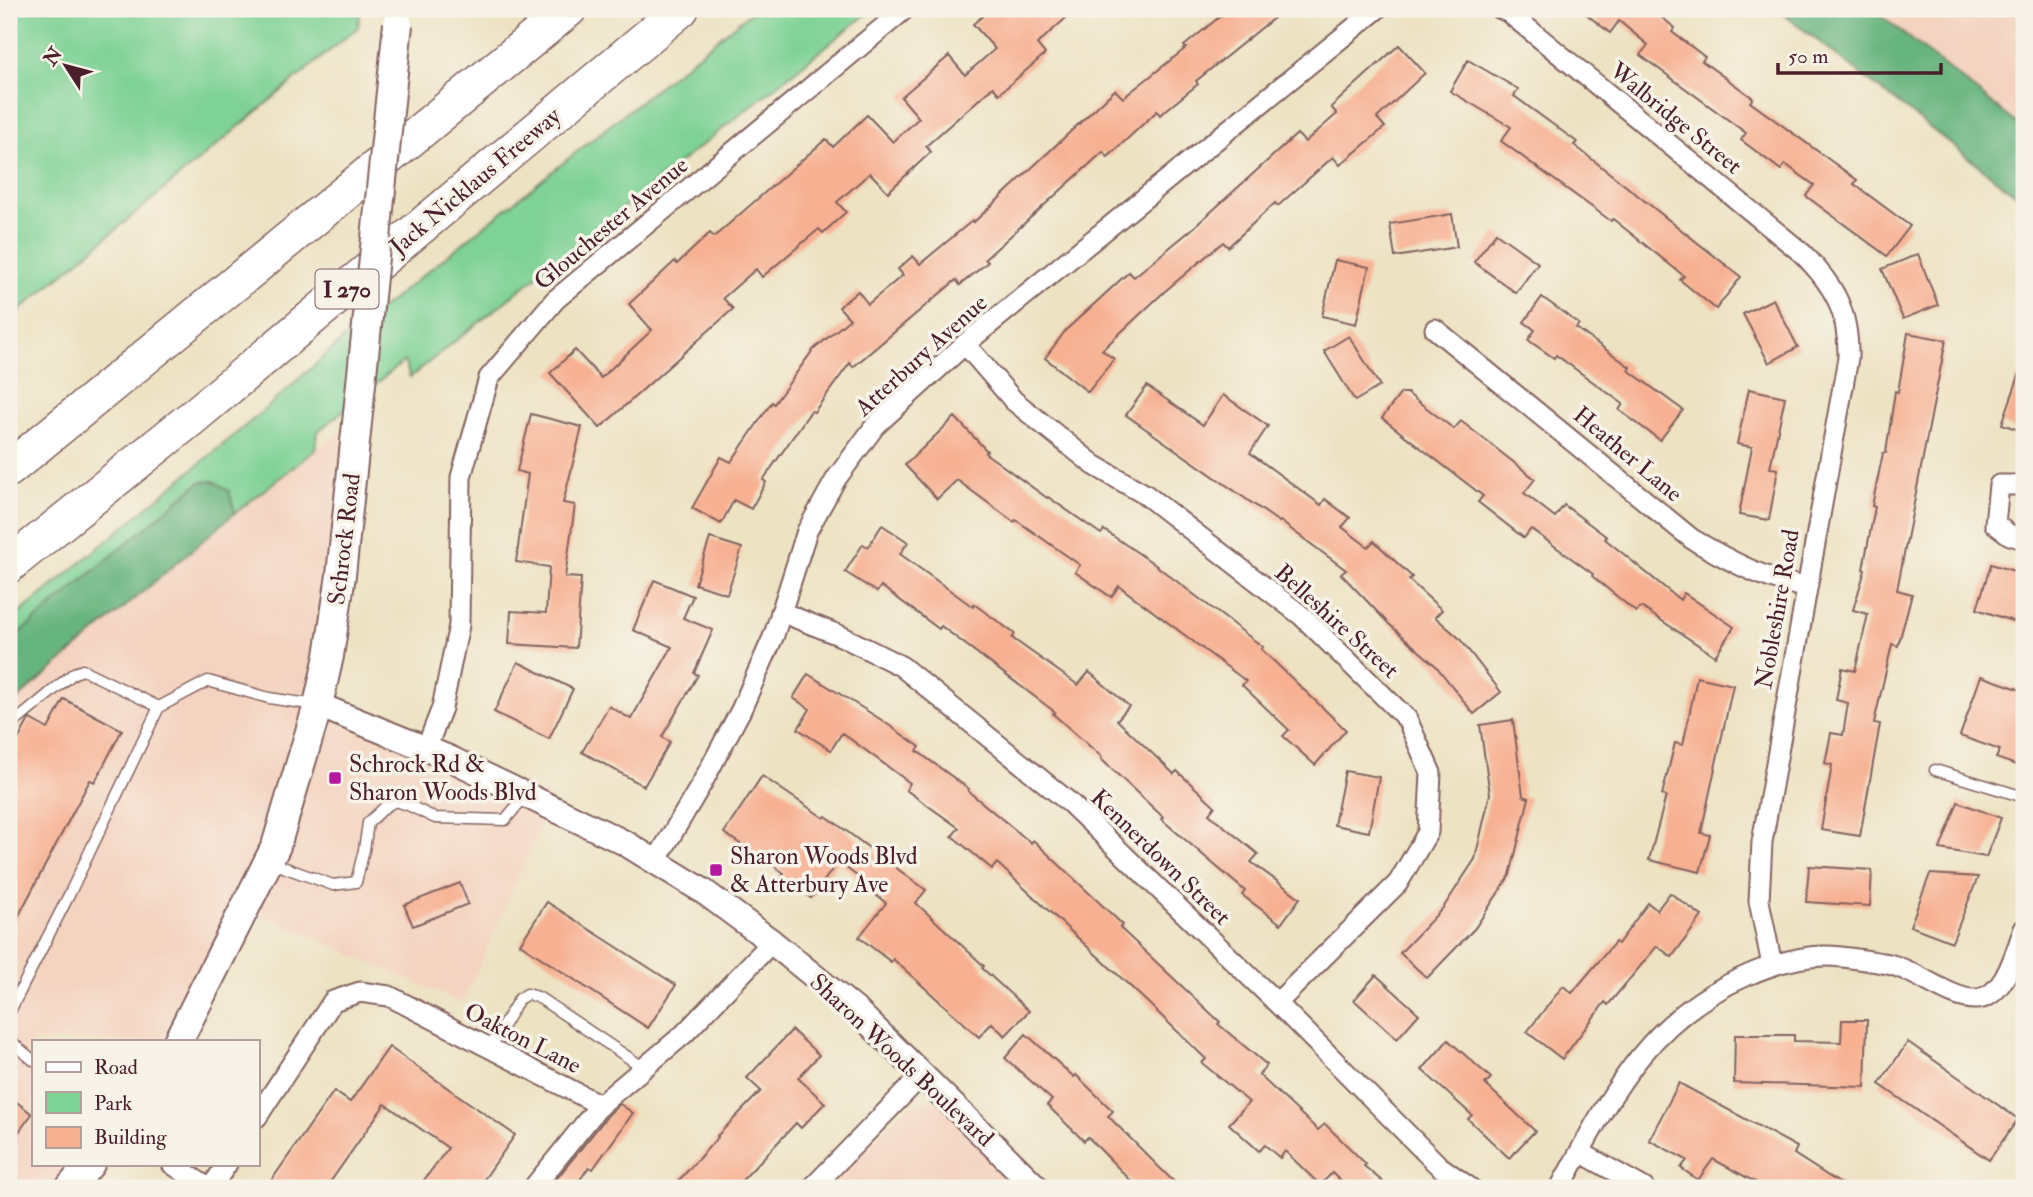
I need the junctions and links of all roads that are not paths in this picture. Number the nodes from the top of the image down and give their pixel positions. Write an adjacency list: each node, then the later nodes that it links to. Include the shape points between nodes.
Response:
1 (569, 9): 10 (highway)
2 (681, 9): 13 (highway, Jack Nicklaus Freeway / I 270)
3 (905, 9): 19 (street, Glouchester Avenue, via 555,300 489,379 461,477 459,625 442,708)
4 (1377, 9): 9 (street, Atterbury Avenue)
5 (1501, 9): 7 (street, Walbridge Street)
6 (399, 16): 16 (main road, Schrock Road, bridge, via 337,601)
7 (1818, 269): 14 (street, Nobleshire Road, via 1841,305 1849,333)
8 (1435, 329): 14 (street, Heather Lane, via 1692,538 1737,565)
9 (965, 344): 15 (street, Atterbury Avenue, via 874,426 835,479 807,531); 28 (street, Belleshire Street, via 1014,401 1094,465 1146,495 1302,616 1407,719 1431,774 1428,832 1398,883)
10 (9, 469)
11 (2024, 485): 12 (street, via 1999,485 1995,524)
12 (2024, 539)
13 (9, 565)
14 (1806, 587): 27 (street, Nobleshire Road, via 1762,842 1759,901)
15 (781, 612): 24 (street, Atterbury Avenue, via 741,710); 28 (street, Kennerdown Street, via 901,666 1070,803)
16 (318, 705): 17 (lane, via 269,698 208,681); 19 (street, Sharon Woods Boulevard); 23 (main road, Schrock Road)
17 (159, 707): 18 (lane, via 83,670); 29 (lane)
18 (9, 727)
19 (426, 749): 21 (street, Sharon Woods Boulevard)
20 (1935, 770): 22 (lane)
21 (525, 795): 23 (lane, via 505,820 435,818 395,801 368,823 356,882 333,885); 24 (street, Sharon Woods Boulevard)
22 (2024, 797)
23 (268, 861): 31 (main road, Schrock Road)
24 (656, 862): 26 (street, Sharon Woods Boulevard)
25 (2024, 929): 27 (street, via 2005,977 1994,992 1977,999 1959,996 1886,963 1824,956)
26 (772, 942): 34 (street, via 684,1034); 35 (street, Sharon Woods Boulevard, via 858,1012)
27 (1772, 965): 38 (street, via 1726,985 1680,1014 1646,1048)
28 (1278, 1003): 47 (street, Kennerdown Street, via 1439,1166)
29 (9, 1013)
30 (9, 1040): 33 (lane)
31 (178, 1040)
32 (490, 1048): 34 (lane, via 519,999 527,994); 36 (street, Oakton Lane); 37 (street, Oakton Lane, via 389,996 360,992 333,1001)
33 (32, 1059)
34 (644, 1068): 36 (street)
35 (921, 1076): 42 (street, Sharon Woods Boulevard); 46 (street)
36 (600, 1105): 45 (street)
37 (259, 1114)
38 (1580, 1152): 48 (street); 49 (street)
39 (88, 1166): 43 (main road)
40 (175, 1166): 44 (street)
41 (226, 1166): 44 (street)
42 (1032, 1186)
43 (71, 1188)
44 (209, 1188)
45 (533, 1188)
46 (813, 1188)
47 (1470, 1188)
48 (1560, 1188)
49 (1644, 1188)

